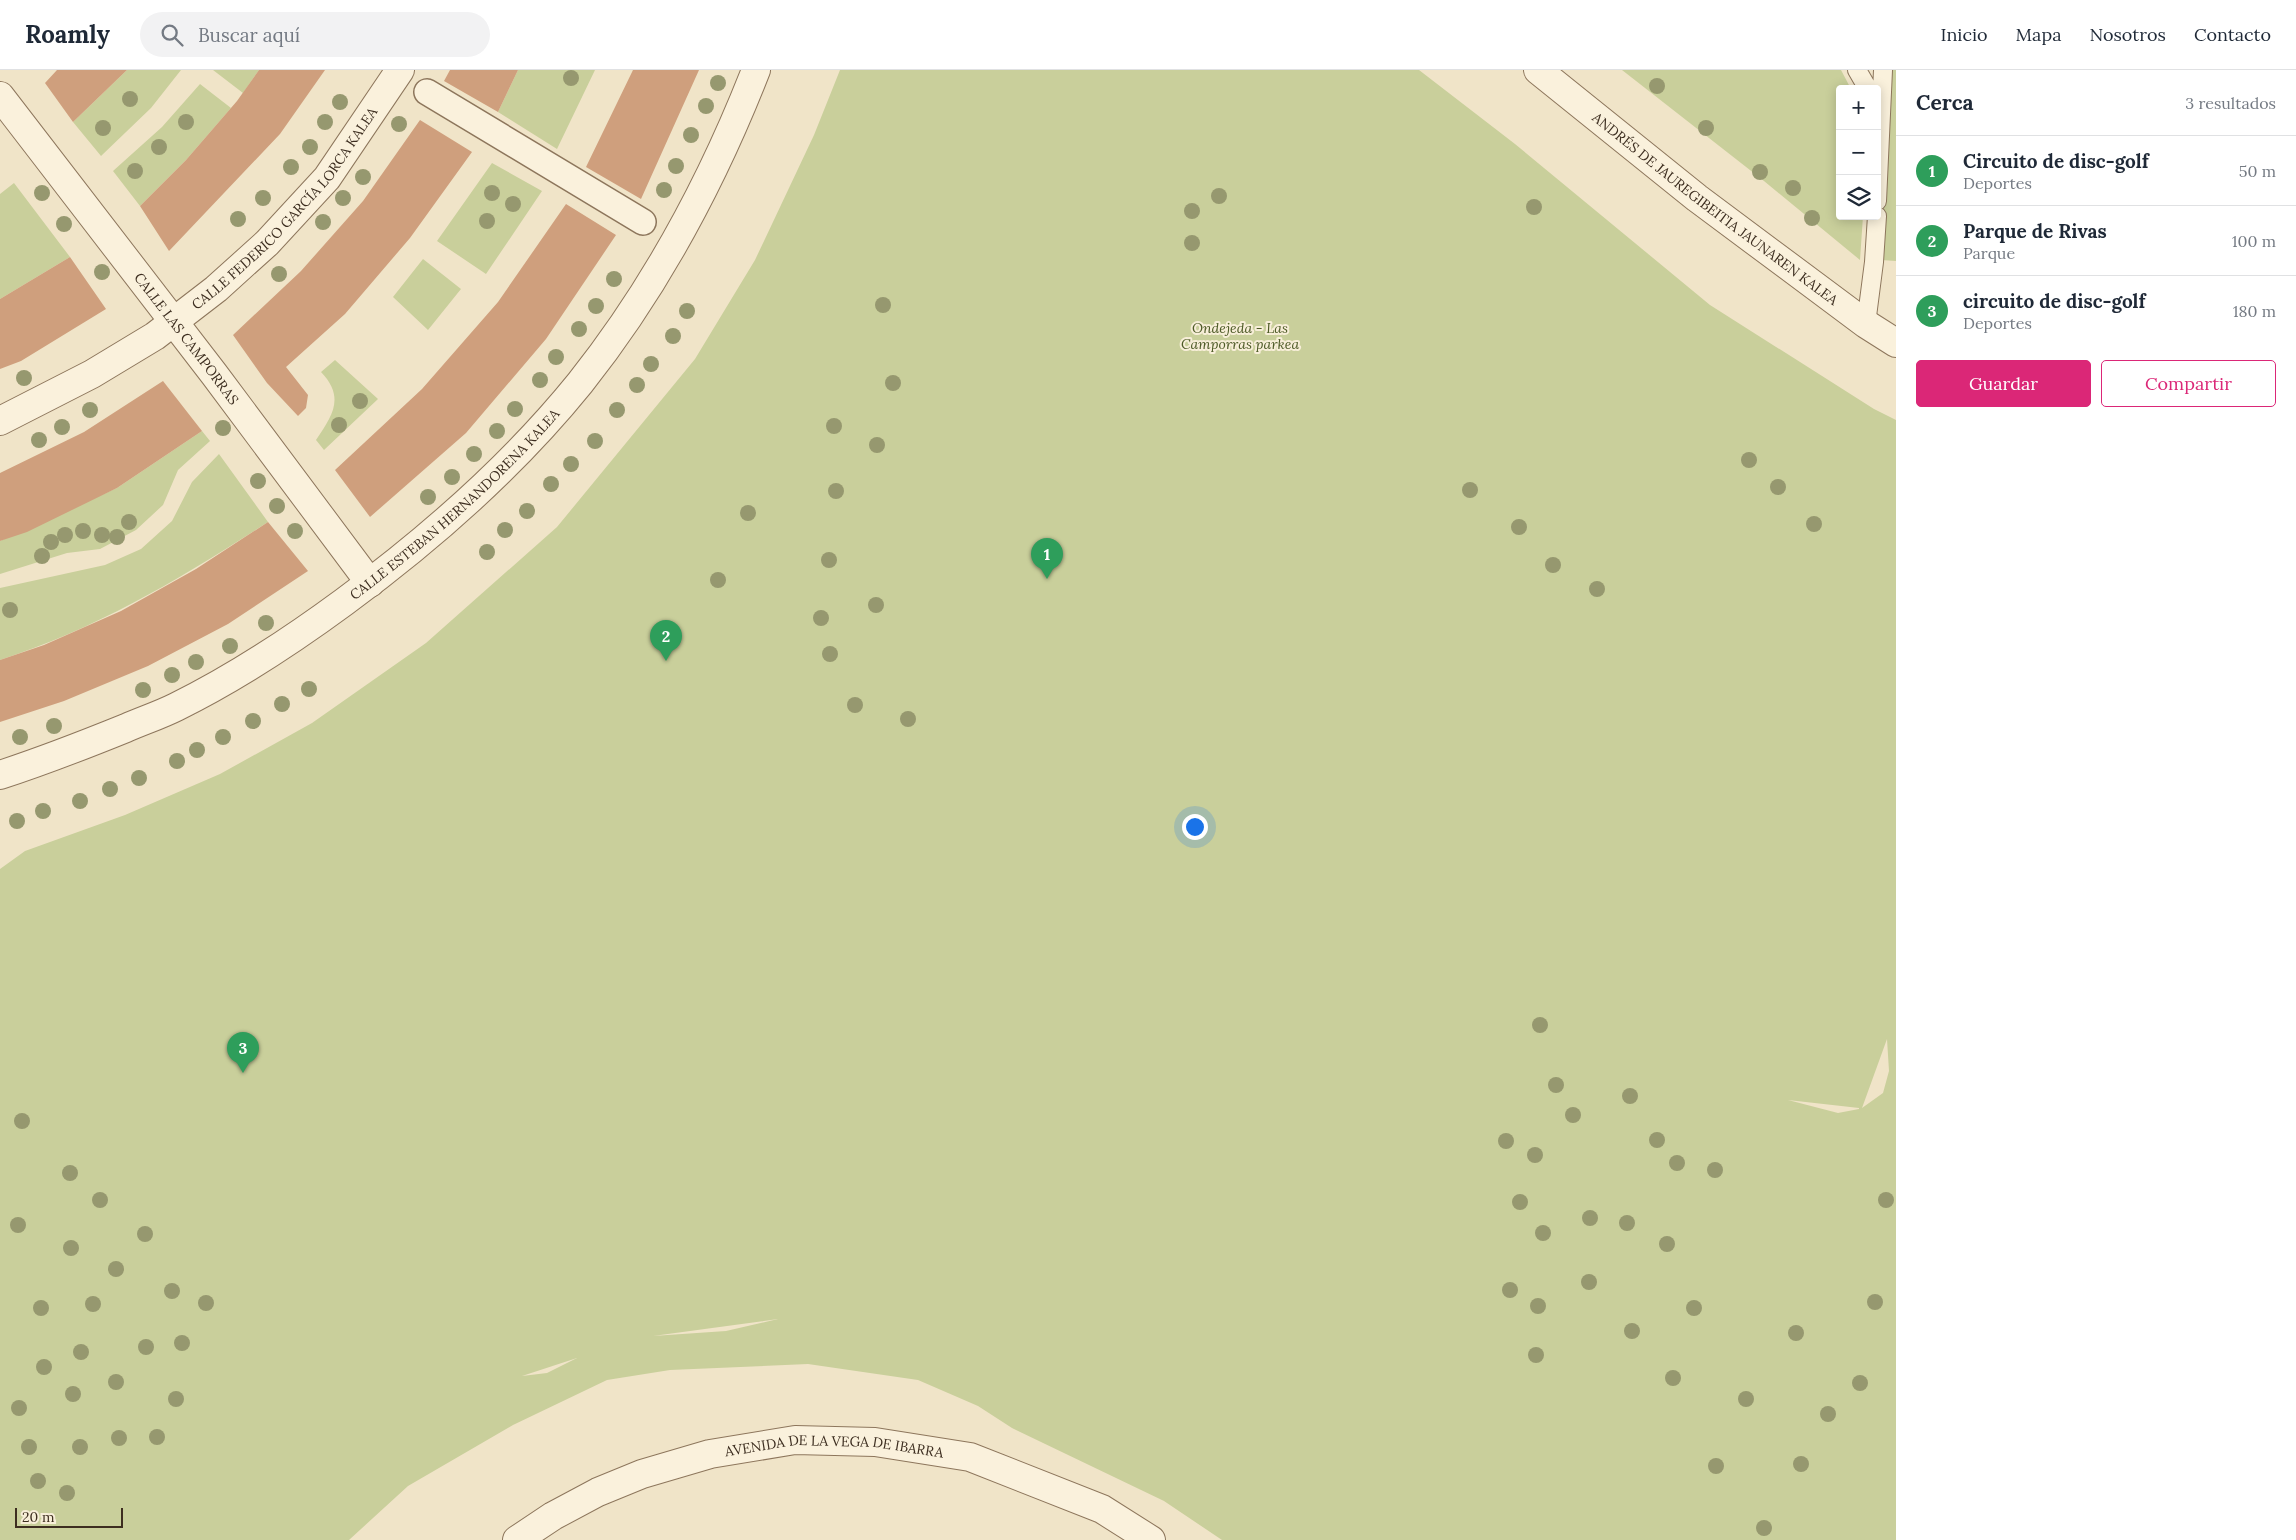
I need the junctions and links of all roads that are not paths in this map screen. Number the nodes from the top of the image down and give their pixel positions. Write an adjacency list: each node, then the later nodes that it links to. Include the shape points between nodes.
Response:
1 (400, 70): 14 (street, CALLE FEDERICO GARCÍA LORCA KALEA, via 327,178 267,243 216,289)
2 (756, 70): 18 (street, CALLE ESTEBAN HERNANDORENA KALEA, via 731,134 674,241 640,299 580,382 515,456 453,516)
3 (1538, 70): 15 (street, ANDRÉS DE JAUREGIBEITIA JAUNAREN KALEA, via 1697,198)
4 (1858, 70): 6 (lane)
5 (1883, 70): 7 (lane)
6 (1866, 85)
7 (1881, 90)
8 (427, 92): 13 (street)
9 (0, 96): 14 (street, CALLE LAS CAMPORRAS)
10 (1879, 130): 11 (lane)
11 (1878, 175)
12 (1876, 220): 15 (lane)
13 (643, 222)
14 (174, 320): 17 (street, CALLE FEDERICO GARCÍA LORCA KALEA, via 155,336 92,374); 18 (street, CALLE LAS CAMPORRAS)
15 (1866, 324): 16 (street, ANDRÉS DE JAUREGIBEITIA JAUNAREN KALEA)
16 (1896, 343)
17 (0, 421)
18 (370, 583): 19 (street, CALLE ESTEBAN HERNANDORENA KALEA, via 301,633 175,708)
19 (0, 775)
20 (517, 1540): 21 (street, AVENIDA DE LA VEGA DE IBARRA, via 598,1492 642,1474 710,1454 795,1440 875,1442 970,1457 1102,1509)
21 (1151, 1540)

